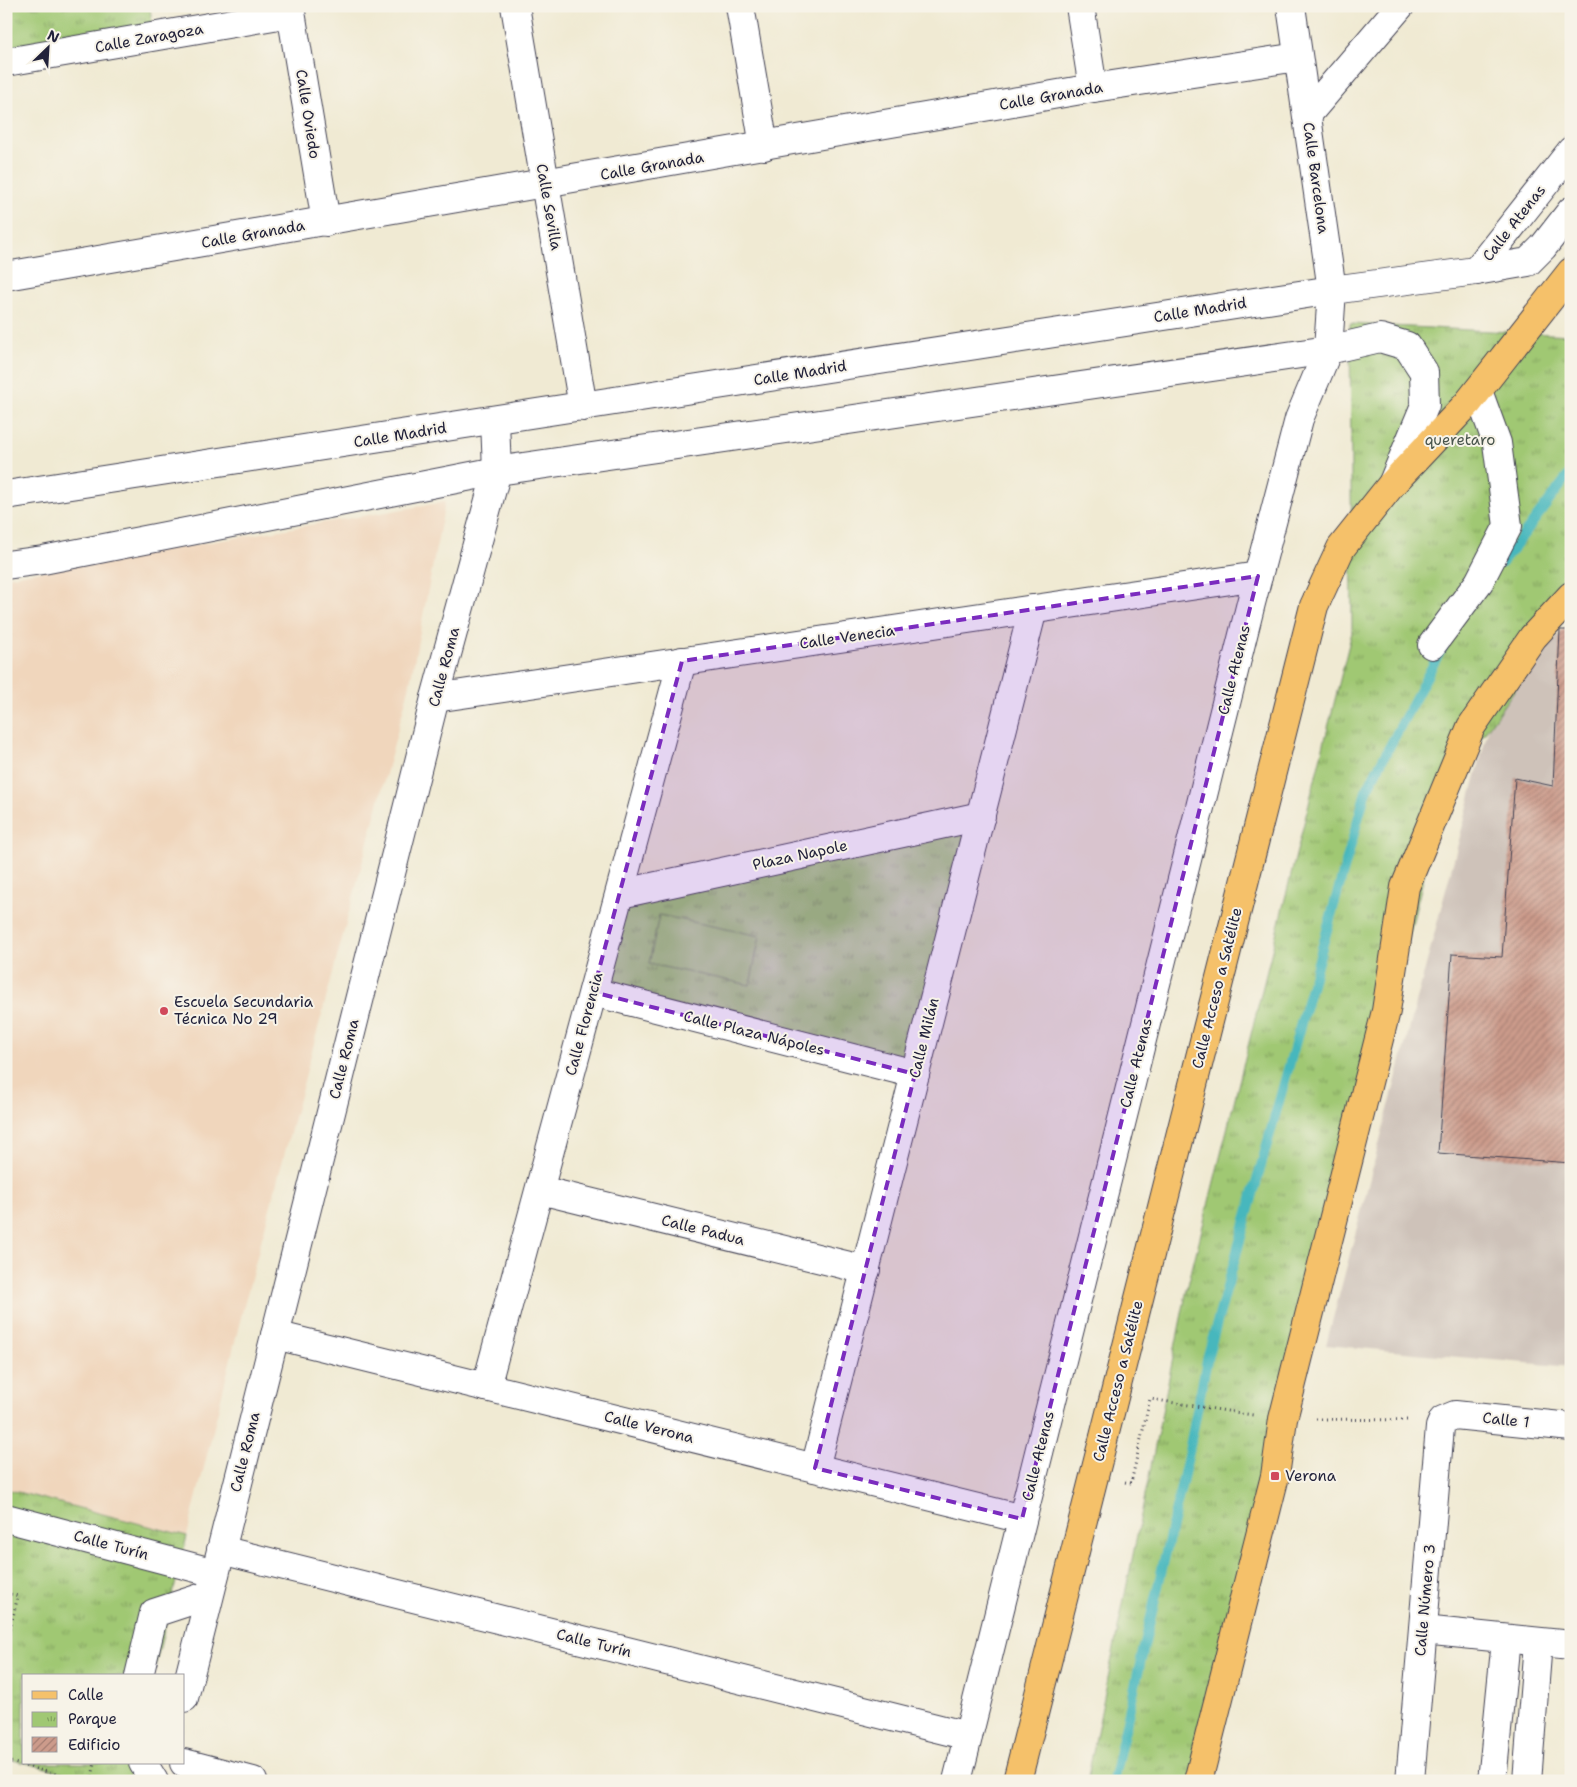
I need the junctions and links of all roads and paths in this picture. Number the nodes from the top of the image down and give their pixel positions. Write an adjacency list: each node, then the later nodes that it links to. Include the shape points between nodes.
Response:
1 (515, 6): 13 (street, Calle Sevilla)
2 (740, 6): 11 (street)
3 (1080, 6): 9 (street)
4 (1291, 6): 7 (street, Calle Barcelona)
5 (1400, 6): 10 (street)
6 (291, 10): 8 (street, Calle Zaragoza); 15 (street, Calle Oviedo)
7 (1298, 57): 9 (street, Calle Granada); 10 (street, Calle Barcelona)
8 (6, 62)
9 (1093, 88): 11 (street, Calle Granada)
10 (1307, 115): 19 (street, Calle Barcelona)
11 (764, 146): 13 (street, Calle Granada)
12 (1571, 151): 16 (street, Calle Atenas)
13 (545, 184): 15 (street, Calle Granada); 22 (street, Calle Sevilla)
14 (1571, 211): 16 (street, Calle Madrid, via 1528,262)
15 (326, 222): 18 (street, Calle Granada)
16 (1476, 271): 19 (street, Calle Madrid)
17 (1571, 272): 21 (main road, Calle Acceso a Satélite)
18 (6, 276)
19 (1332, 290): 20 (street, Calle Barcelona); 22 (street, Calle Madrid)
20 (1328, 350): 24 (street); 25 (street, via 1380,338 1406,346 1424,372 1425,405); 28 (street, Calle Atenas, via 1299,419)
21 (1478, 390): 25 (main road, Calle Acceso a Satélite); 31 (street, via 1497,443 1508,526 1479,582)
22 (583, 407): 23 (street, Calle Madrid)
23 (495, 421): 24 (street, Calle Roma); 26 (street, Calle Madrid)
24 (497, 471): 27 (street, via 42,560); 33 (street, Calle Roma)
25 (1392, 484): 71 (main road, Calle Acceso a Satélite, via 1341,548 1314,606)
26 (6, 495)
27 (6, 564)
28 (1258, 576): 30 (street, Calle Venecia); 49 (street, Calle Atenas)
29 (1571, 596): 44 (main road, via 1532,637 1471,727 1404,887 1386,1011)
30 (1033, 609): 32 (street, Calle Venecia); 34 (street, Calle Milán)
31 (1432, 645)
32 (682, 661): 33 (street, Calle Venecia); 35 (street, Calle Florencia)
33 (435, 698): 40 (street, Calle Roma)
34 (981, 816): 35 (street, Plaza Napole); 37 (street, Calle Milán)
35 (620, 894): 36 (street, Calle Florencia)
36 (593, 992): 37 (street, Calle Plaza Nápoles); 38 (street, Calle Florencia)
37 (915, 1074): 39 (street, Calle Milán)
38 (540, 1190): 39 (street, Calle Padua); 41 (street, Calle Florencia)
39 (866, 1270): 47 (street, Calle Milán)
40 (275, 1335): 41 (street, Calle Verona); 50 (street, Calle Roma)
41 (486, 1387): 47 (street, Calle Verona)
42 (1168, 1402): 43 (path)
43 (1236, 1413)
44 (1283, 1419): 45 (path); 72 (main road, via 1274,1476)
45 (1443, 1420): 46 (street, Calle 1, via 1455,1415); 52 (street, Calle Número 3)
46 (1571, 1427)
47 (815, 1468): 49 (street, Calle Verona)
48 (6, 1518): 50 (street, Calle Turín)
49 (1022, 1519): 59 (street, Calle Atenas)
50 (215, 1573): 57 (street, via 154,1613); 58 (street, Calle Roma); 59 (street, Calle Turín)
51 (6, 1592): 55 (path, via 18,1596)
52 (1423, 1630): 53 (street); 73 (street, Calle Número 3)
53 (1506, 1638): 54 (street); 74 (street)
54 (1538, 1642): 56 (street); 75 (street)
55 (6, 1645)
56 (1571, 1645)
57 (139, 1674)
58 (185, 1694)
59 (968, 1736): 70 (street, Calle Atenas)
60 (6, 1761): 65 (path)
61 (185, 1763): 69 (street)
62 (95, 1764): 66 (path)
63 (144, 1764): 67 (street)
64 (168, 1764): 68 (street)
65 (82, 1781)
66 (91, 1781)
67 (154, 1781)
68 (163, 1781)
69 (253, 1781)
70 (957, 1781)
71 (1017, 1781)
72 (1198, 1781)
73 (1410, 1781)
74 (1492, 1781)
75 (1527, 1781)

